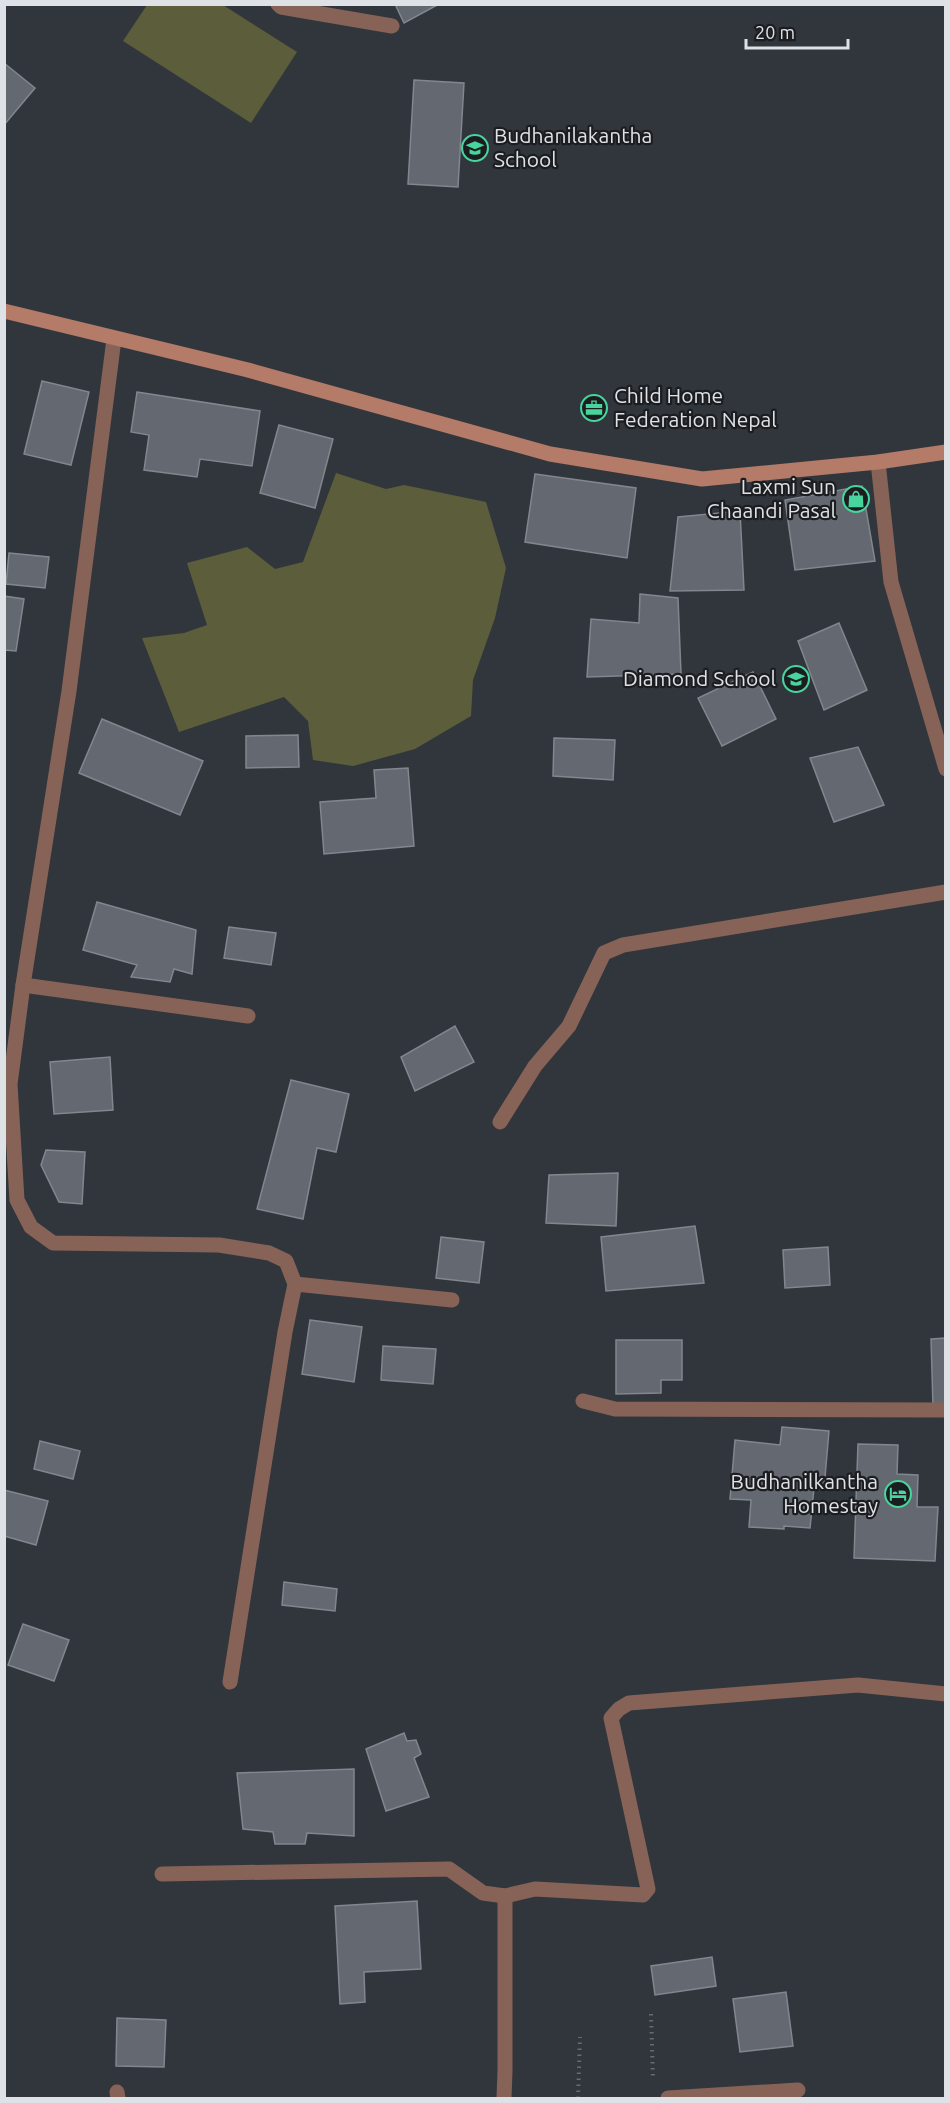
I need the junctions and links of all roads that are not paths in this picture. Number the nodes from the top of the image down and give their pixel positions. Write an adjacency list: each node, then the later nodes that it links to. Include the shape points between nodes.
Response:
1 (278, 4): 2 (street)
2 (392, 26)
3 (4, 311): 4 (main road)
4 (114, 339): 6 (main road, via 248,370 550,454 702,479); 9 (street, via 69,691)
5 (945, 452): 6 (main road)
6 (878, 462): 7 (street, via 891,582)
7 (945, 769)
8 (945, 892): 12 (street, via 611,948 604,953 569,1026 535,1066)
9 (23, 985): 10 (street); 11 (street)
10 (248, 1016)
11 (7, 1085): 13 (street, via 17,1200 31,1227 53,1243 219,1245 269,1253 286,1262)
12 (501, 1122)
13 (295, 1284): 14 (street); 17 (street)
14 (452, 1300)
15 (583, 1401): 16 (street, via 615,1408)
16 (945, 1410)
17 (230, 1682)
18 (945, 1694): 20 (street, via 858,1685 628,1703 611,1719 646,1893 535,1889)
19 (162, 1874): 20 (street, via 449,1869 483,1893)
20 (505, 1896): 22 (street)
21 (798, 2090): 23 (street)
22 (504, 2098)
23 (668, 2098)

